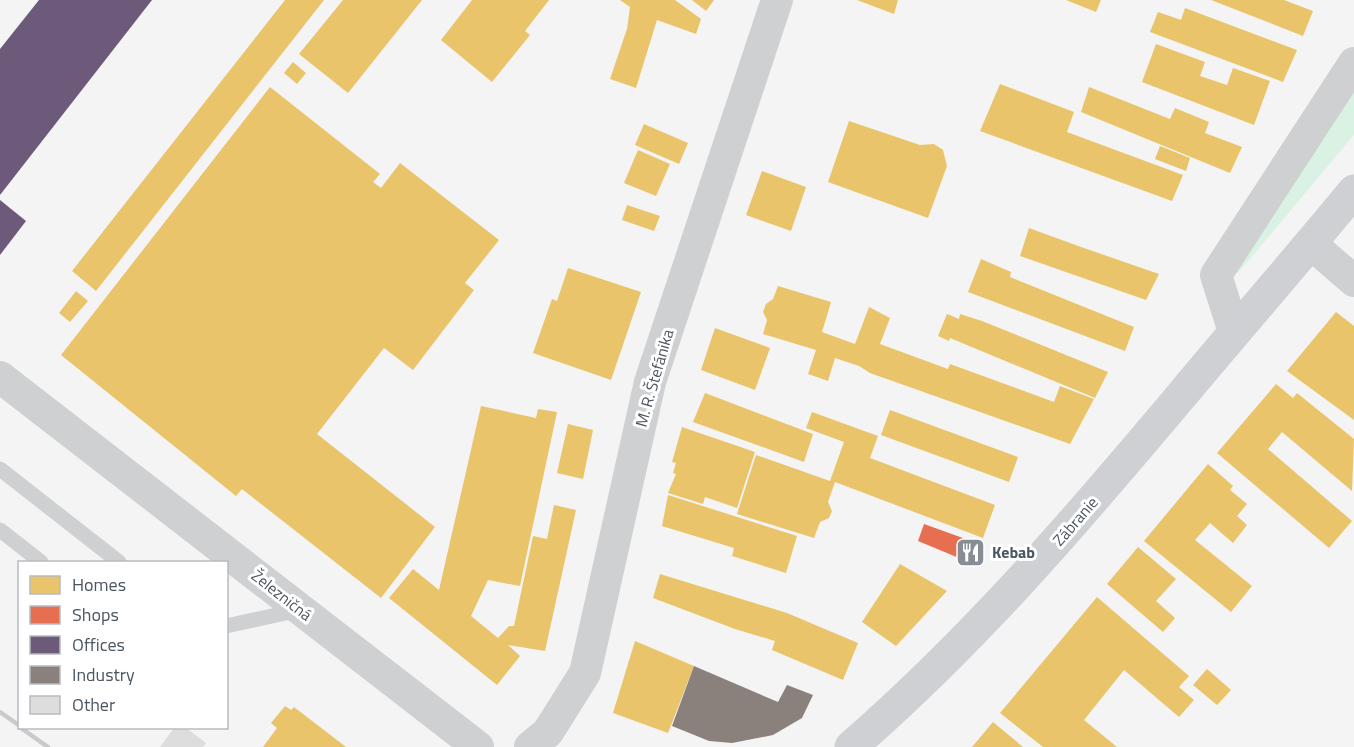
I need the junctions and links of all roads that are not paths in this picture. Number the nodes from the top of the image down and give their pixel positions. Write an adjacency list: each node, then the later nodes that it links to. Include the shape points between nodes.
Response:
1 (777, 0): 15 (street, M. R. Štefánika, via 650,382 585,673 548,732)
2 (1354, 63): 6 (street, via 1216,274)
3 (1354, 191): 4 (main road, Zábranie)
4 (1310, 243): 5 (street); 6 (main road, Zábranie)
5 (1354, 281)
6 (1234, 332): 16 (main road, Zábranie, via 1071,527 1000,605)
7 (0, 377): 12 (street, Železničná)
8 (0, 469): 11 (lane)
9 (0, 530): 10 (lane)
10 (40, 561)
11 (118, 561)
12 (301, 610): 13 (lane); 14 (street, Železničná)
13 (228, 626)
14 (478, 747)
15 (530, 747)
16 (851, 747)

